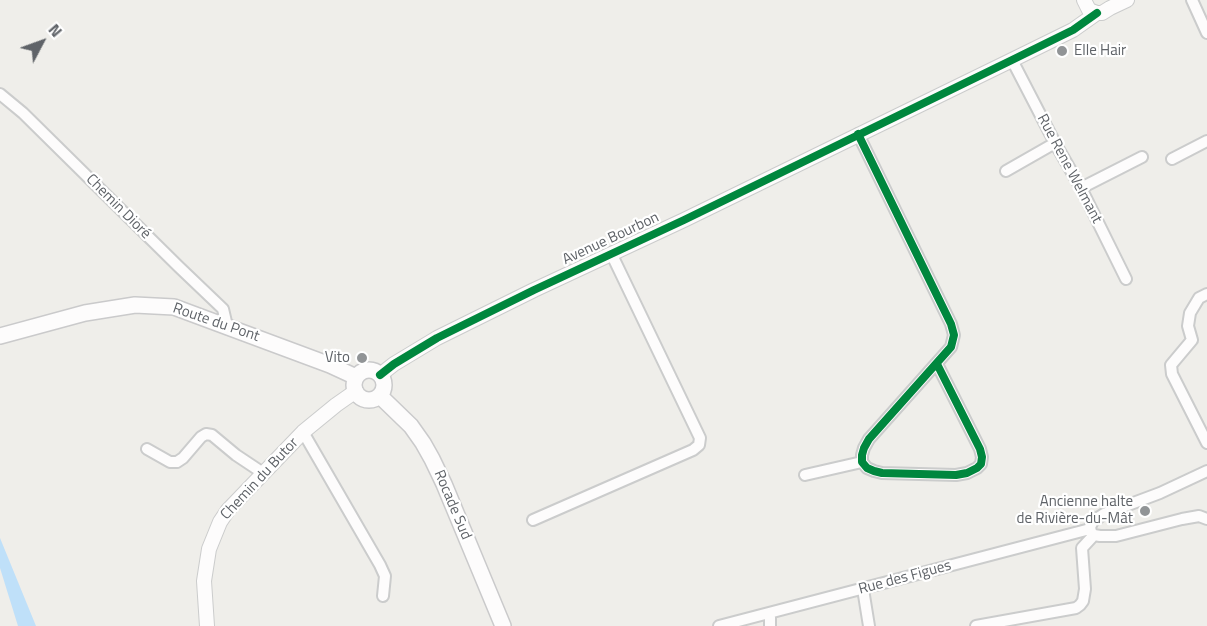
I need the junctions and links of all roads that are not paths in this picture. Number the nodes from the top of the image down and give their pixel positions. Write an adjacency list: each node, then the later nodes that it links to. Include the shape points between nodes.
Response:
1 (1127, 0): 4 (street, Avenue Bourbon)
2 (1192, 0): 6 (street)
3 (1084, 1): 4 (street, via 1089,10); 5 (street)
4 (1106, 7): 5 (street, Avenue Bourbon)
5 (1076, 27): 7 (street, Avenue Bourbon)
6 (1207, 33)
7 (1012, 60): 9 (street, Avenue Bourbon); 11 (street, Rue Rene Welmant)
8 (0, 94): 19 (street, Chemin Dioré, via 223,309)
9 (858, 134): 16 (street, Avenue Bourbon); 21 (street, via 951,324 951,347)
10 (1207, 141): 13 (street)
11 (1054, 143): 14 (street); 15 (street, Rue Rene Welmant)
12 (1142, 157): 15 (street)
13 (1172, 159)
14 (1006, 171)
15 (1081, 188): 17 (street, Rue Rene Welmant)
16 (611, 253): 22 (street, Avenue Bourbon, via 437,338); 33 (street, Avenue Bourbon, via 700,438 699,445)
17 (1126, 279)
18 (1207, 294): 26 (street, via 1199,298 1190,313 1192,340 1171,364 1172,374)
19 (227, 326): 20 (main road, Route du Pont, via 174,307 135,305 85,313); 23 (main road, Route du Pont, via 330,365)
20 (0, 336)
21 (937, 364): 28 (street, via 869,439); 28 (street, via 980,449 981,464 968,473 956,475 874,471)
22 (380, 375): 23 (main road, via 368,370 359,374); 24 (main road, via 384,387)
23 (356, 384): 24 (main road, via 363,399); 25 (street, Chemin du Butor)
24 (380, 396): 39 (main road, Rocade Sud, via 411,426 432,459)
25 (303, 432): 30 (street, Chemin du Butor); 36 (street, via 380,565 385,576)
26 (1207, 443)
27 (147, 449): 30 (street, via 177,462 201,437 212,435)
28 (862, 462): 31 (street)
29 (1207, 471): 34 (street, via 1104,514 1093,521)
30 (263, 474): 38 (street, Chemin du Butor, via 228,510 208,549 204,581)
31 (805, 475)
32 (1207, 519): 34 (street, via 1199,516 1116,536)
33 (533, 520)
34 (1092, 532): 35 (street, Rue des Figues); 43 (street, via 1082,548 1085,589 1080,606)
35 (863, 589): 37 (street, Rue des Figues); 42 (street)
36 (383, 596)
37 (770, 614): 40 (street, Rue des Figues); 41 (street)
38 (207, 626)
39 (503, 626)
40 (719, 626)
41 (770, 626)
42 (869, 626)
43 (976, 626)

